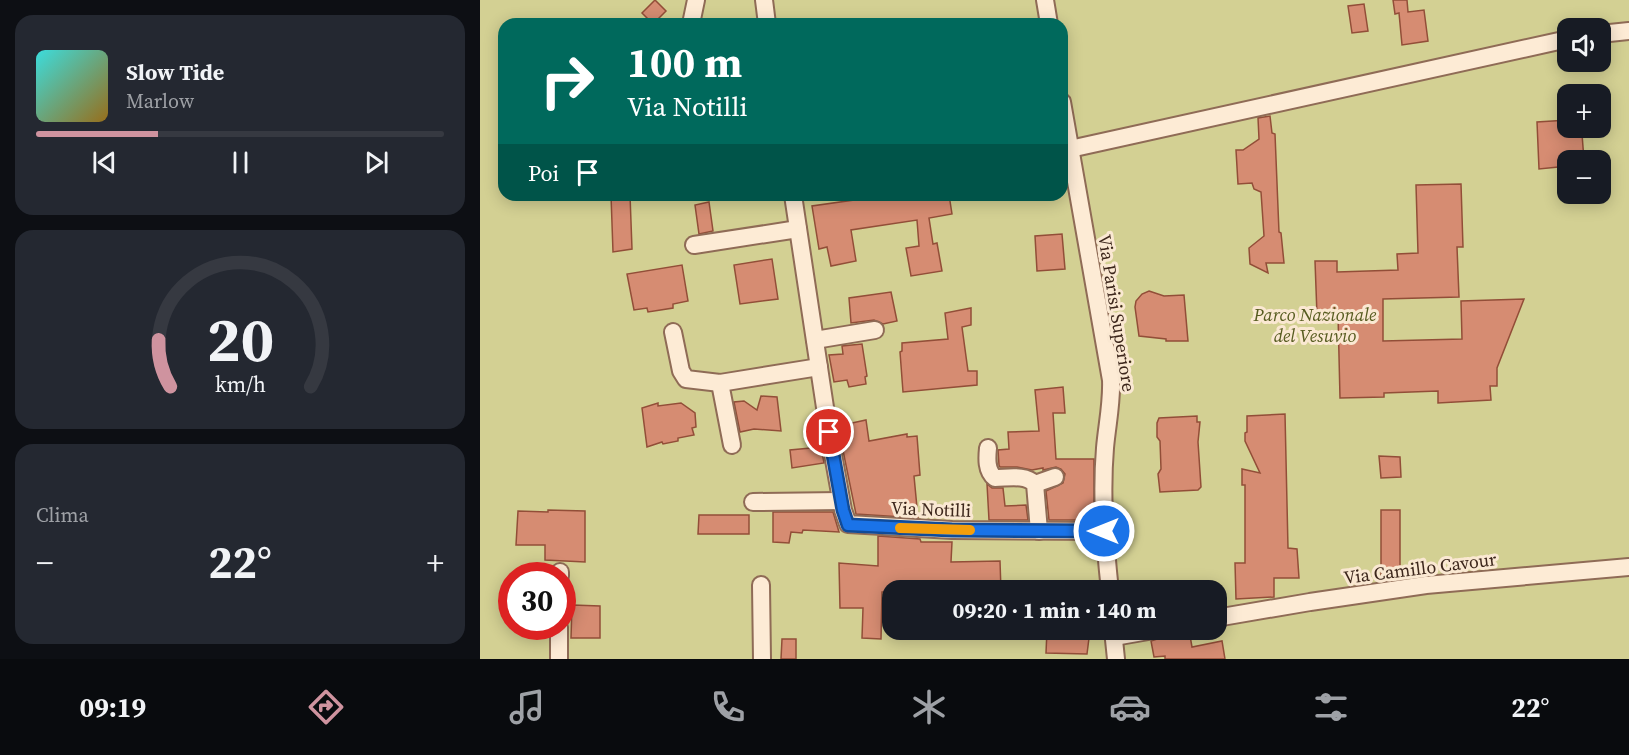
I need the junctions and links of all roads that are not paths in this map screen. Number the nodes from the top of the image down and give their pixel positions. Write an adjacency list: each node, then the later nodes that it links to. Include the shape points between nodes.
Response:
1 (696, 0): 4 (street)
2 (764, 0): 5 (street)
3 (1045, 0): 6 (street)
4 (692, 18)
5 (766, 18)
6 (1048, 18)
7 (1629, 31): 8 (street)
8 (1611, 33)
9 (1557, 41): 11 (street)
10 (1068, 137): 11 (street, Via Parisi Superiore)
11 (1070, 149): 29 (street, Via Parisi Superiore, via 1111,380)
12 (794, 201): 13 (street)
13 (798, 229): 14 (street); 17 (street)
14 (694, 245)
15 (875, 330): 17 (street)
16 (673, 332): 19 (street, via 686,379)
17 (815, 340): 18 (street)
18 (819, 367): 19 (street); 20 (street)
19 (720, 383): 22 (street)
20 (826, 414)
21 (829, 432): 26 (street, Via Notilli)
22 (732, 445)
23 (988, 448): 25 (street, via 991,475 1023,477)
24 (1054, 477): 25 (street)
25 (1035, 484): 28 (street)
26 (841, 501): 27 (street); 28 (street, Via Notilli, via 848,525)
27 (753, 502)
28 (1039, 531): 29 (street, Via Notilli)
29 (1104, 531): 31 (street, Via Parisi Superiore)
30 (1629, 567): 33 (street, Via Camillo Cavour, via 1426,585)
31 (1109, 580)
32 (761, 585): 37 (street)
33 (1227, 616)
34 (559, 640): 36 (street)
35 (1114, 640): 38 (street)
36 (559, 659)
37 (762, 659)
38 (1116, 659)

